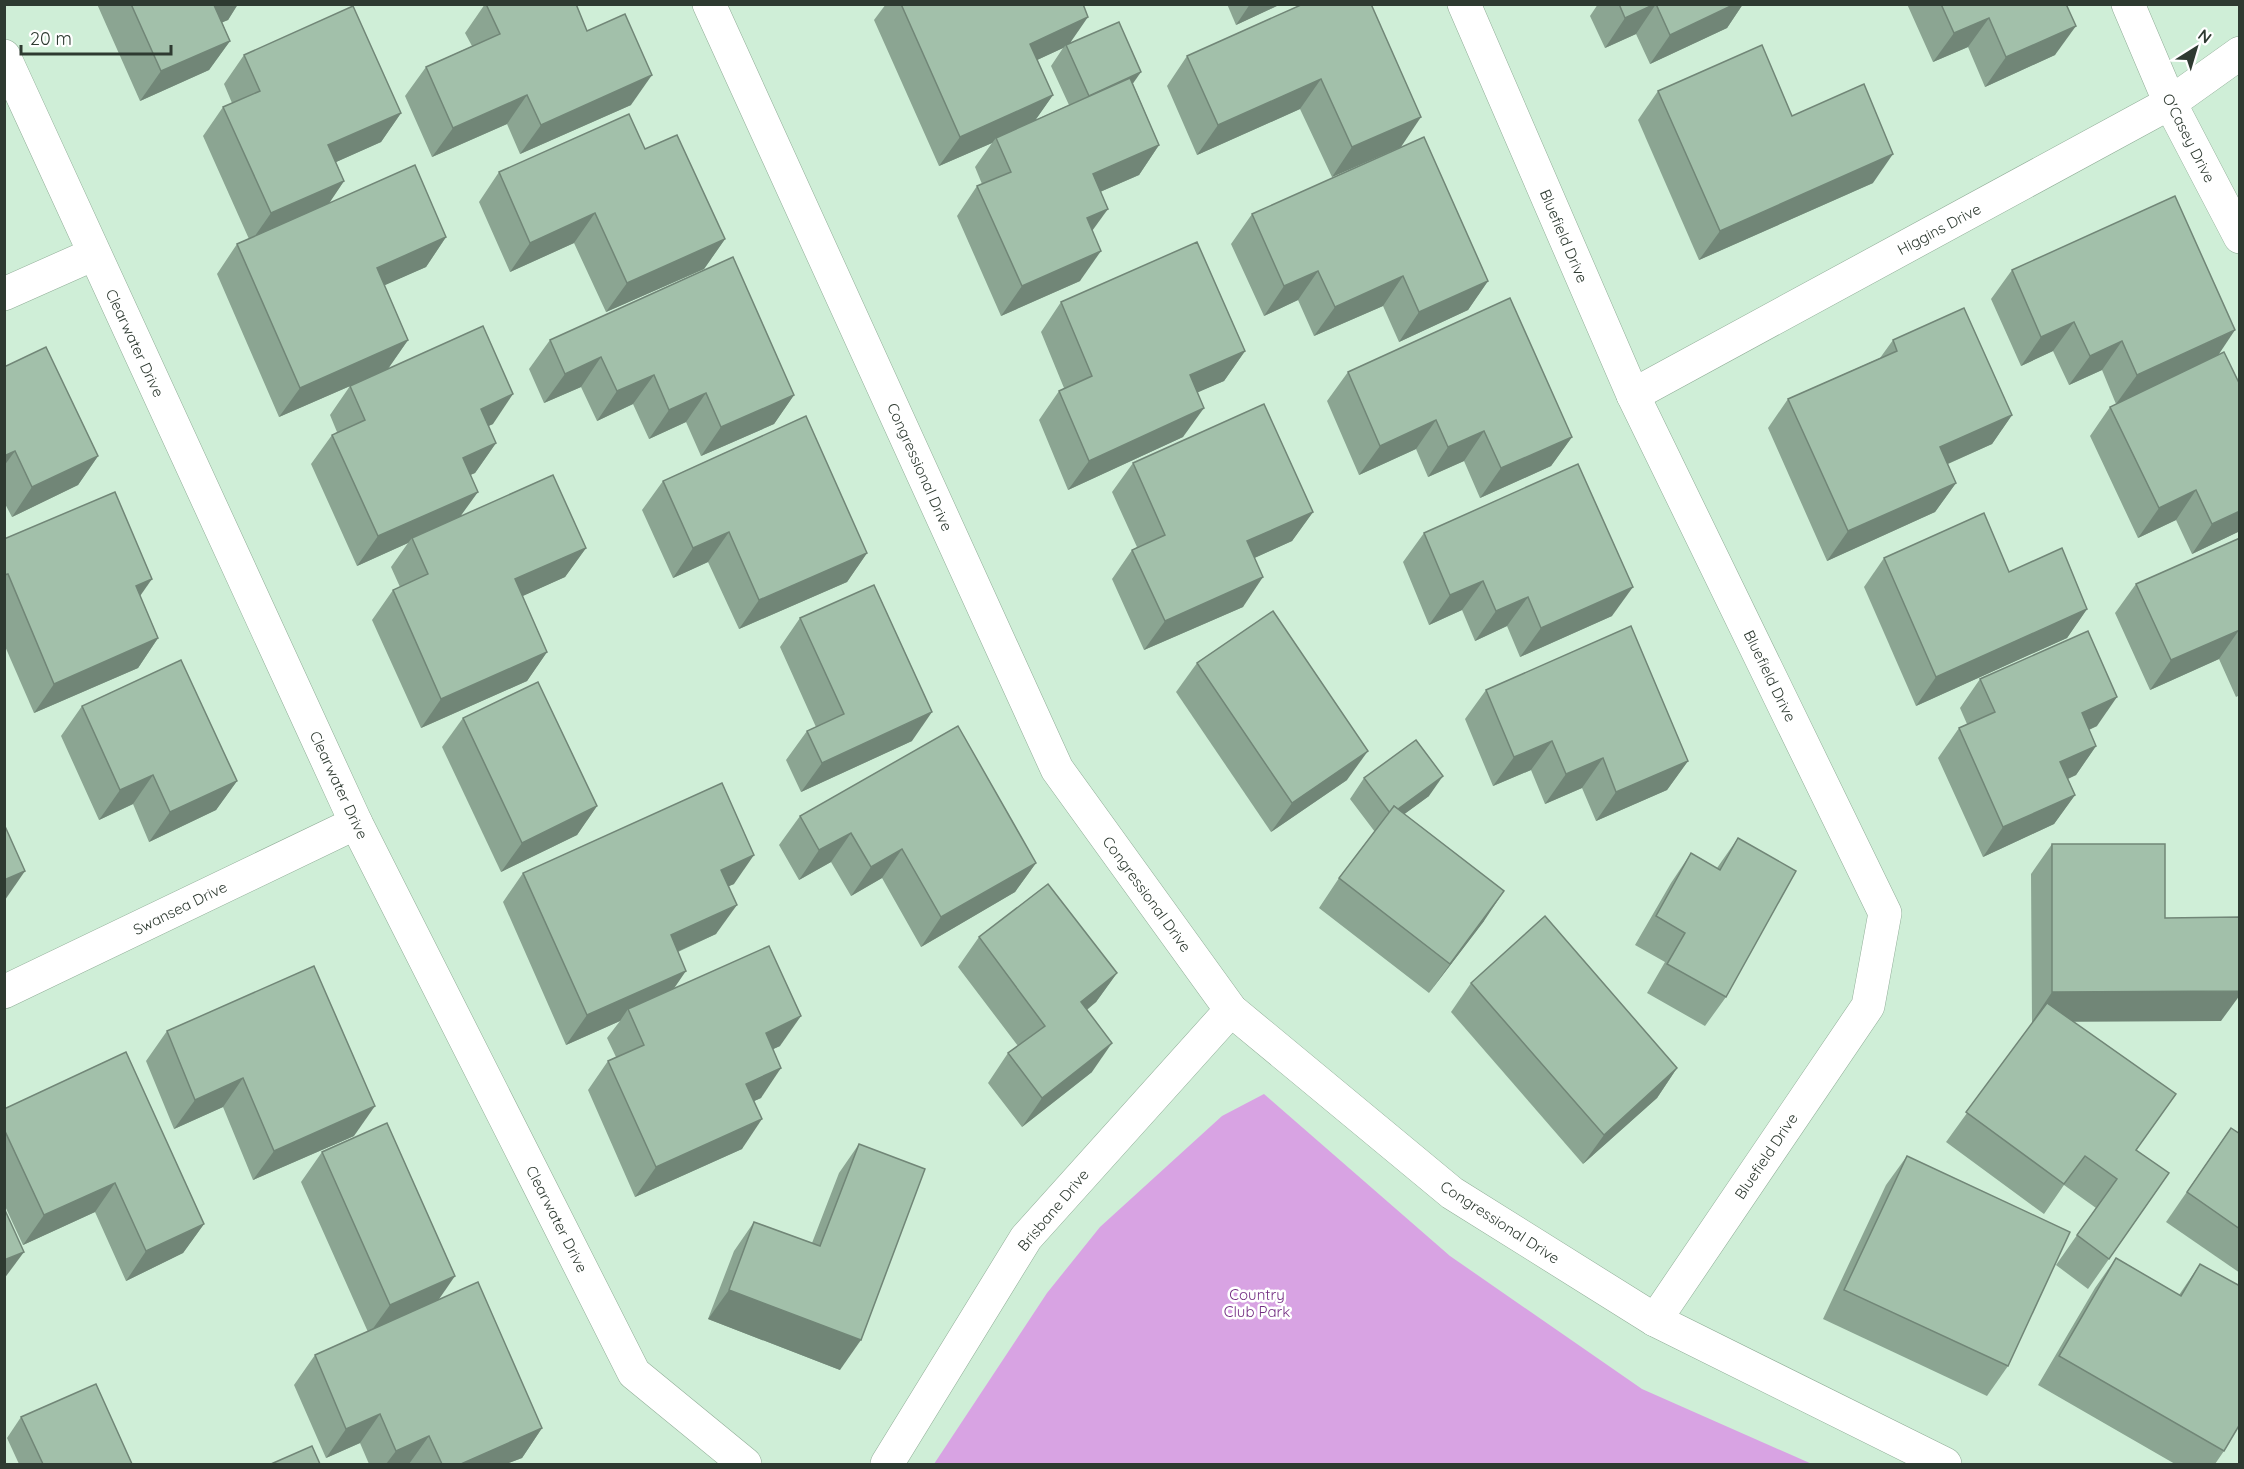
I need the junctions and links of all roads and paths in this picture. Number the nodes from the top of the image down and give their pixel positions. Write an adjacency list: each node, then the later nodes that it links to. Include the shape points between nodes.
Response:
1 (709, 4): 13 (street, Congressional Drive, via 1057,768)
2 (1464, 4): 10 (street, Bluefield Drive)
3 (2128, 4): 6 (street, O'Casey Drive)
4 (2240, 53): 6 (street, Higgins Drive)
5 (4, 56): 8 (street, Clearwater Drive)
6 (2170, 103): 7 (street, O'Casey Drive); 10 (street, Higgins Drive)
7 (2240, 237)
8 (94, 254): 9 (street); 11 (street, Clearwater Drive)
9 (4, 294)
10 (1633, 394): 14 (street, Bluefield Drive, via 1886,914 1868,1006)
11 (356, 823): 12 (street, Swansea Drive); 15 (street, Clearwater Drive, via 634,1372)
12 (4, 992)
13 (1231, 1010): 14 (street, Congressional Drive, via 1452,1193); 16 (street, Brisbane Drive, via 1026,1238)
14 (1655, 1320): 17 (street, Congressional Drive)
15 (745, 1464)
16 (887, 1464)
17 (1945, 1464)

